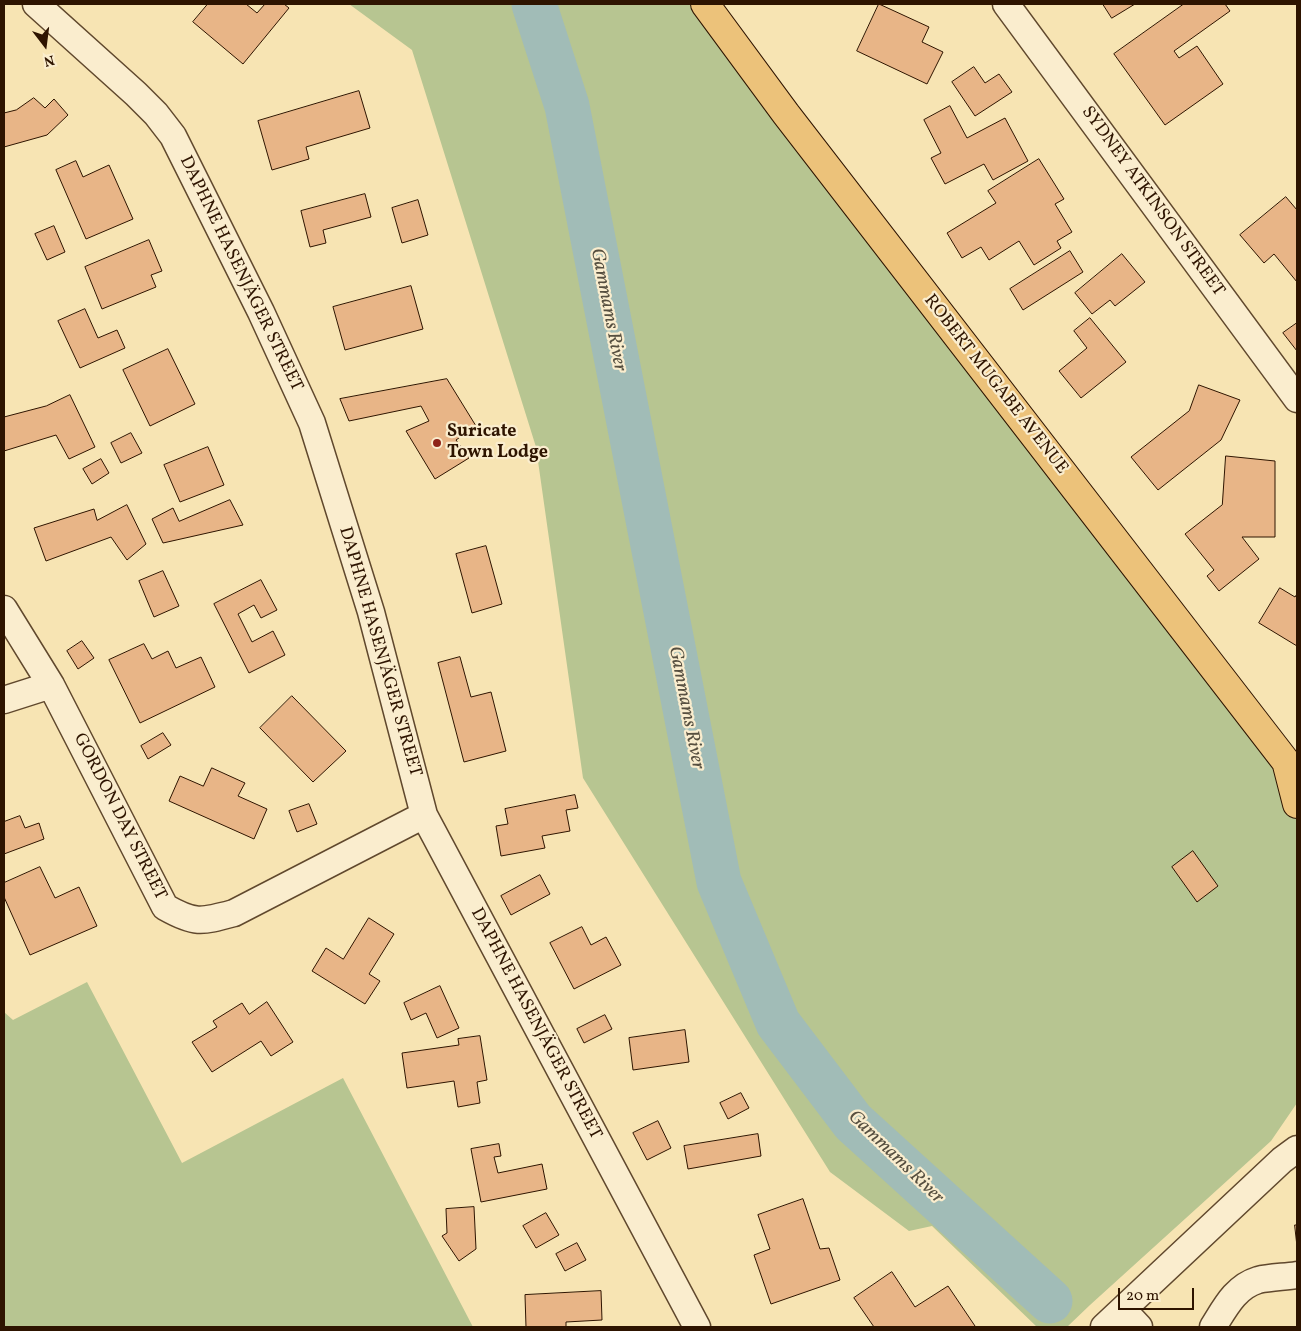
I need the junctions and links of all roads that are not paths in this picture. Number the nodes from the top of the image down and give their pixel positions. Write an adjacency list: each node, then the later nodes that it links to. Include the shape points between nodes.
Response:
1 (36, 4): 10 (street, DAPHNE HASENJÄGER STREET, via 136,94 167,128 261,312 312,423 371,612)
2 (705, 4): 8 (main road, ROBERT MUGABE AVENUE, via 786,114)
3 (1006, 4): 4 (street, SYDNEY ATKINSON STREET)
4 (1297, 400)
5 (4, 609): 6 (street, GORDON DAY STREET)
6 (51, 685): 7 (street); 10 (street, GORDON DAY STREET, via 165,907 184,918 206,920 234,913)
7 (4, 700)
8 (1292, 771): 9 (main road, ROBERT MUGABE AVENUE)
9 (1297, 804)
10 (424, 815): 15 (street, DAPHNE HASENJÄGER STREET)
11 (1297, 1134): 12 (street)
12 (1290, 1154): 14 (street)
13 (1297, 1275): 17 (street, via 1258,1280 1241,1288)
14 (1131, 1318): 16 (street)
15 (697, 1327)
16 (1104, 1327)
17 (1213, 1327)

